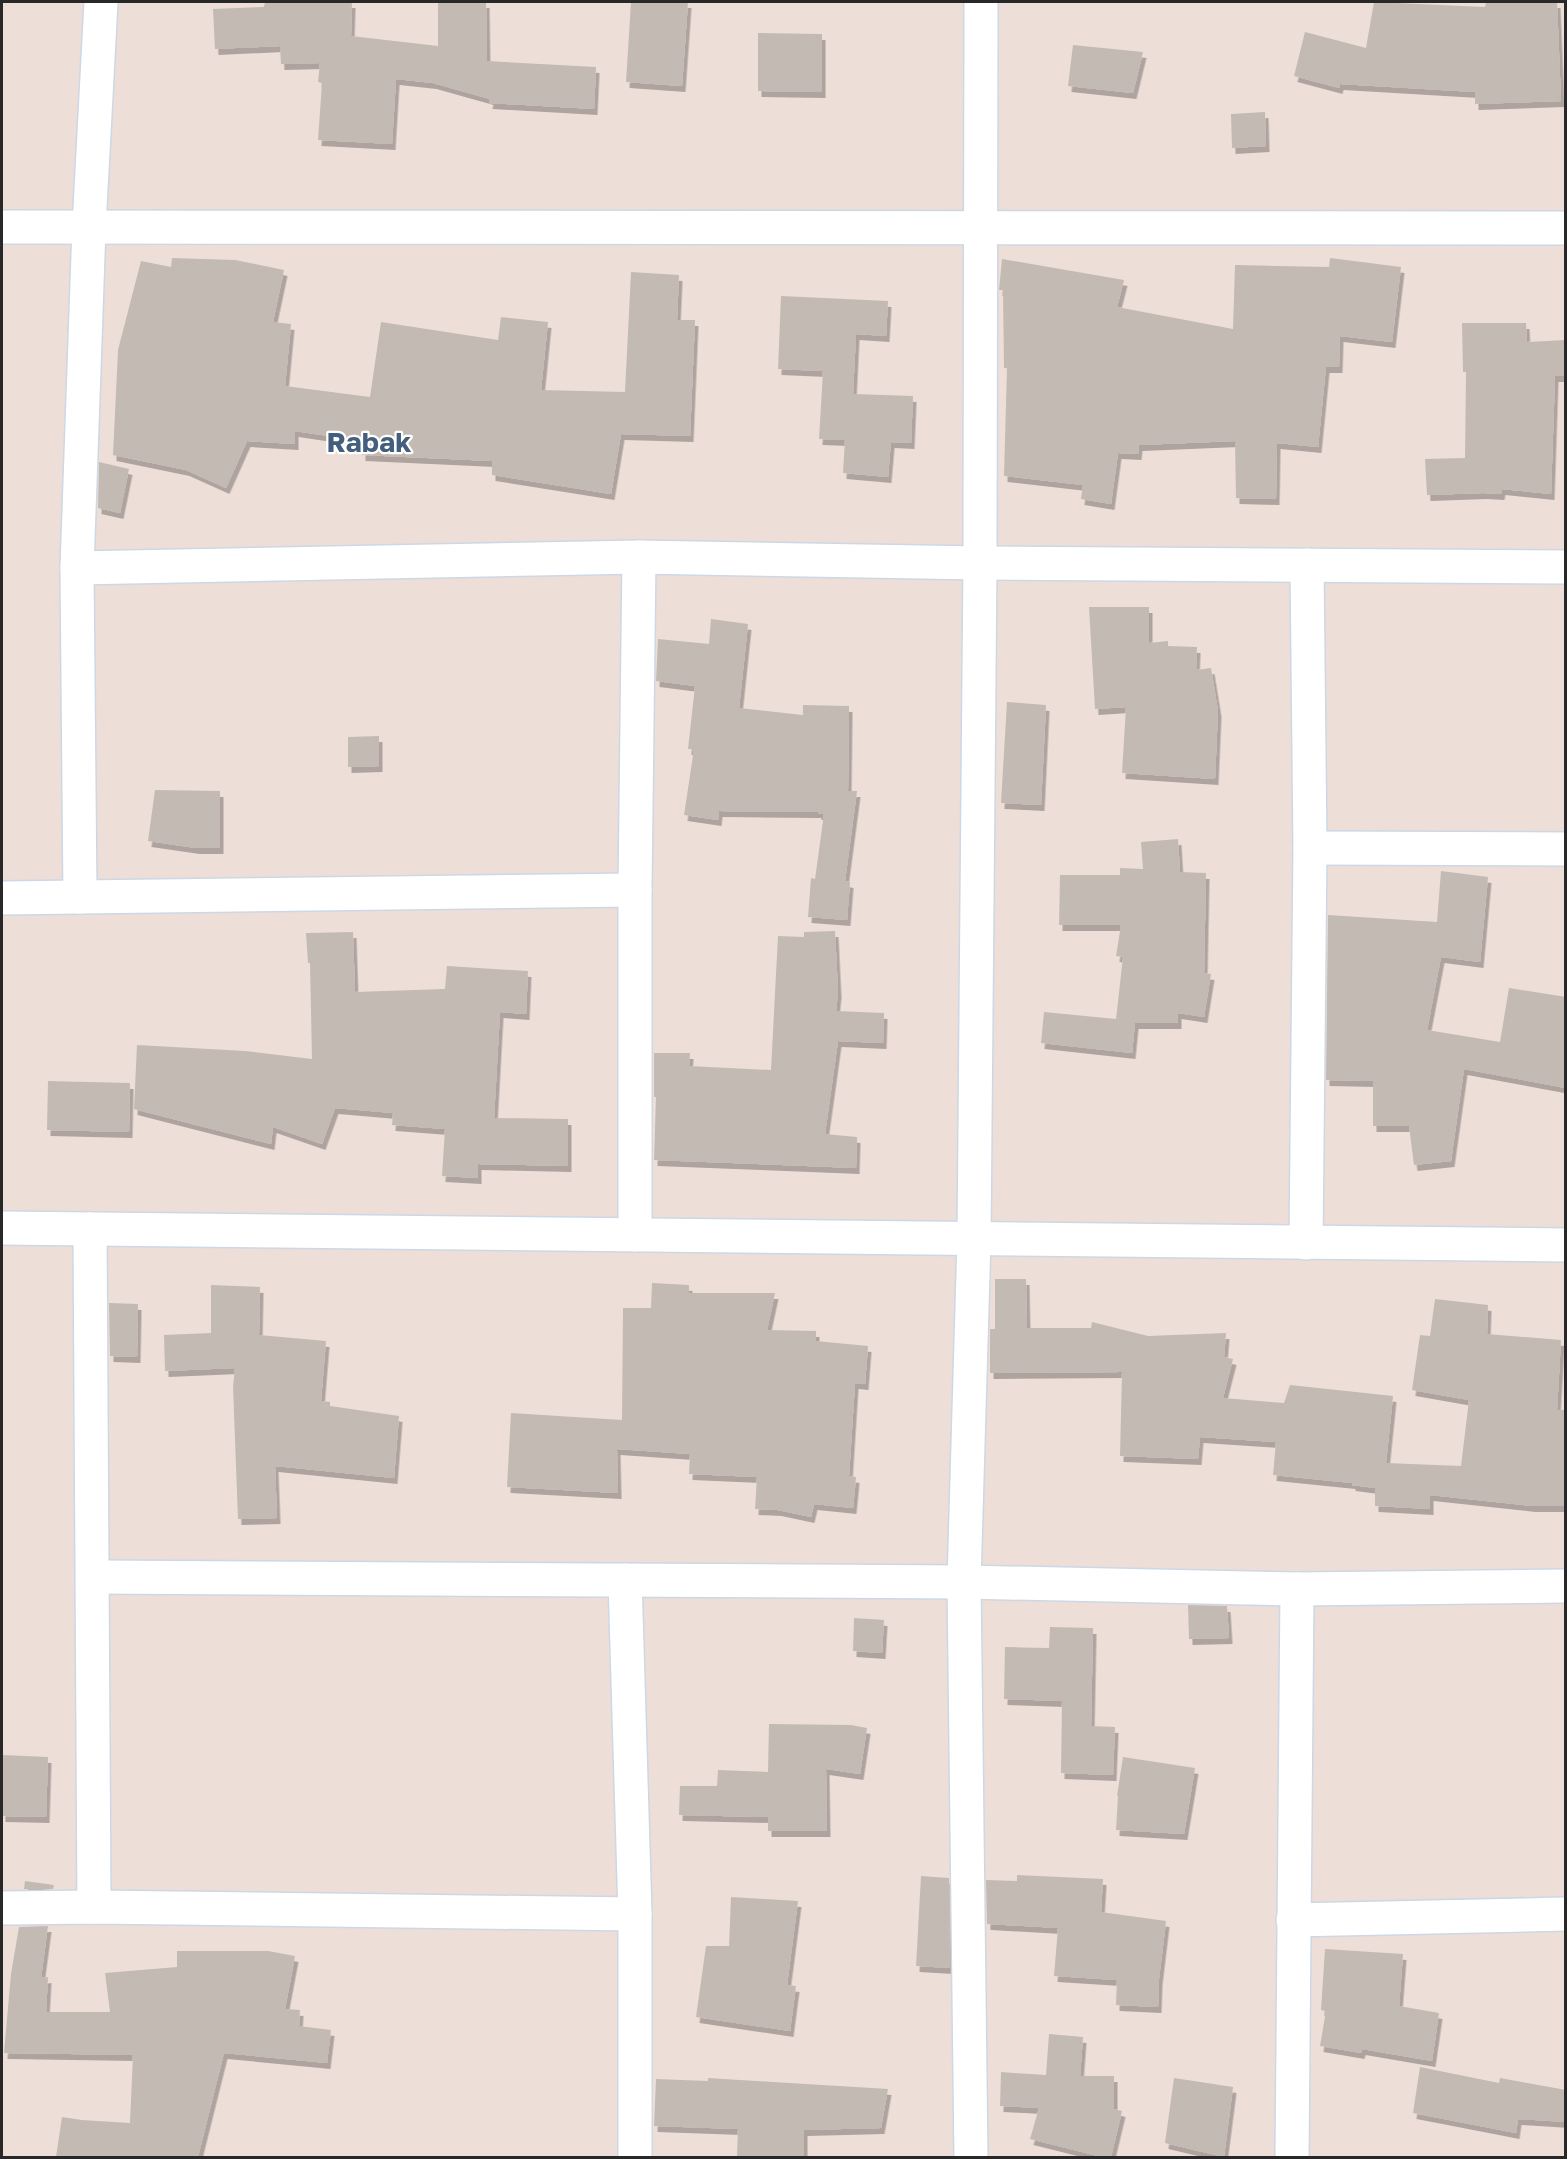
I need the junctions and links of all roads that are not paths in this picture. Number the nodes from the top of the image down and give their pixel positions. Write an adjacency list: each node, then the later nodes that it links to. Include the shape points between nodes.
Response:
1 (101, 2): 3 (street)
2 (981, 2): 5 (street)
3 (89, 226): 4 (street); 5 (street); 11 (street)
4 (2, 227)
5 (981, 227): 6 (street); 8 (street)
6 (1566, 228)
7 (639, 557): 8 (street); 11 (street); 14 (street)
8 (980, 563): 9 (street); 20 (street)
9 (1307, 565): 10 (street); 12 (street)
10 (1566, 567)
11 (77, 568): 15 (street)
12 (1310, 848): 13 (street); 21 (street)
13 (1566, 849)
14 (635, 890): 15 (street); 19 (street)
15 (80, 897): 16 (street)
16 (2, 898)
17 (2, 1228): 18 (street)
18 (90, 1229): 19 (street); 23 (street)
19 (634, 1235): 20 (street)
20 (974, 1239): 21 (street); 25 (street)
21 (1306, 1243): 22 (street)
22 (1566, 1245)
23 (93, 1577): 24 (street); 28 (street)
24 (625, 1580): 25 (street); 30 (street)
25 (964, 1582): 27 (street); 34 (street)
26 (1566, 1586): 27 (street)
27 (1297, 1589): 32 (street)
28 (94, 1907): 29 (street); 30 (street)
29 (2, 1908)
30 (635, 1914): 33 (street)
31 (1566, 1914): 32 (street)
32 (1293, 1920): 35 (street)
33 (635, 2157)
34 (971, 2157)
35 (1292, 2157)

